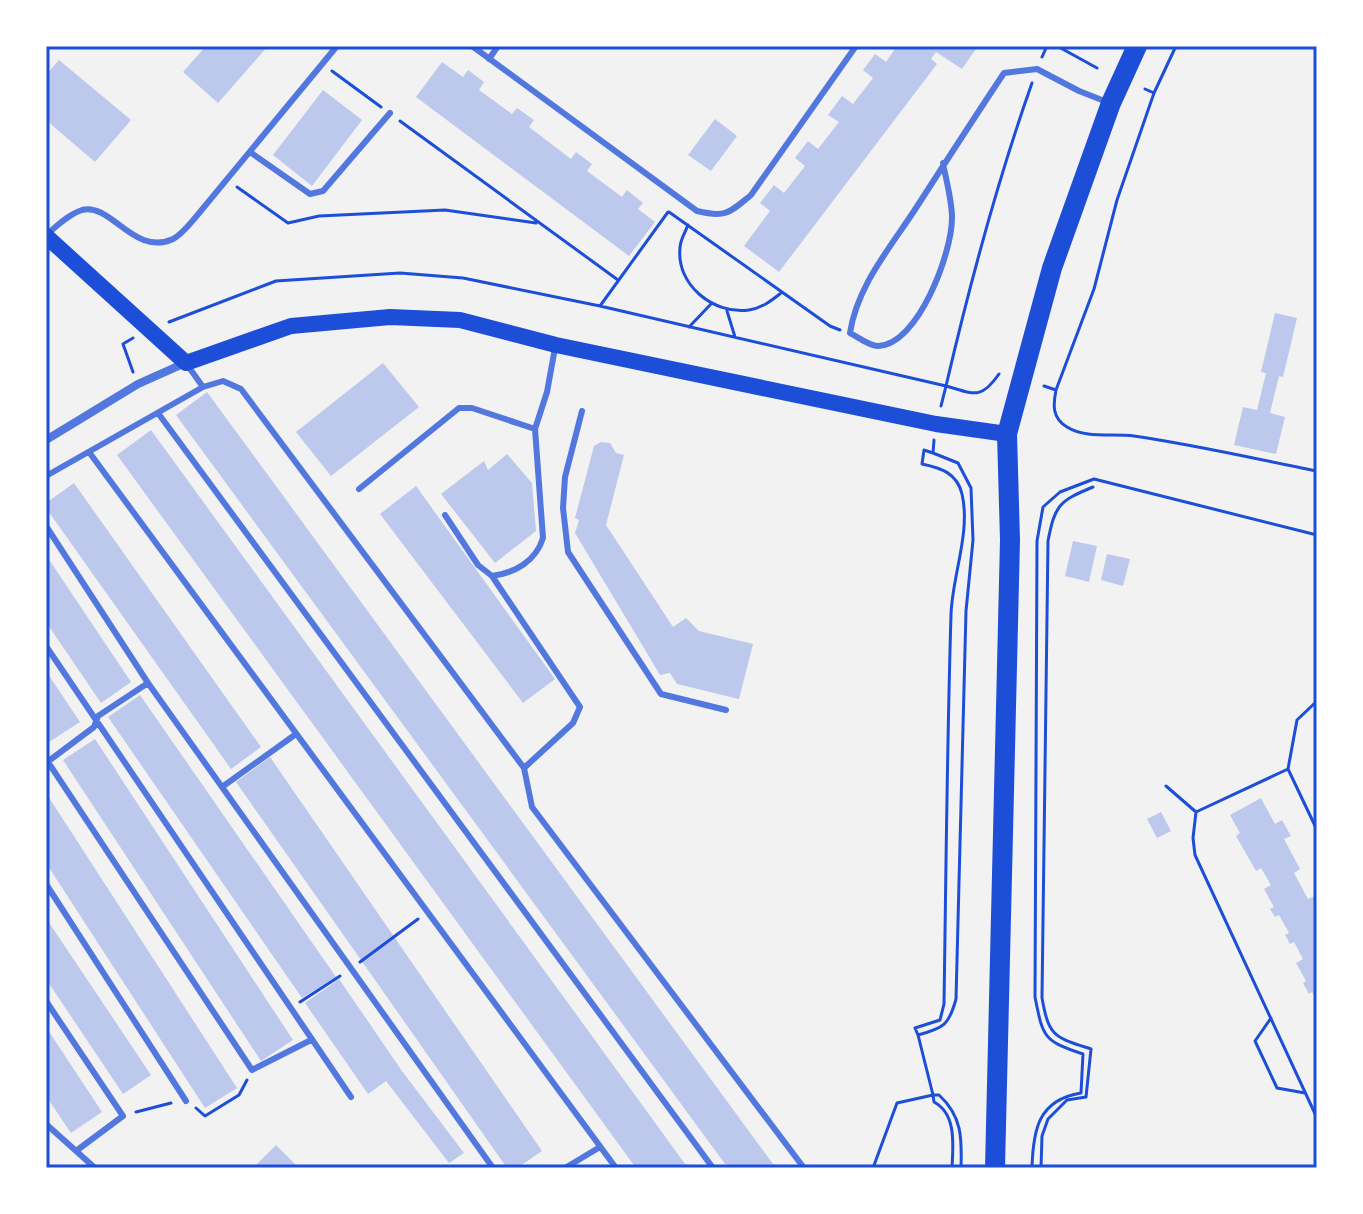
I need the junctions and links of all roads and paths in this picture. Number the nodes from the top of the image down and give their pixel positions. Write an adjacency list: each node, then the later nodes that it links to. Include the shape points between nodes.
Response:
1 (337, 46): 10 (lane)
2 (472, 46): 9 (lane)
3 (498, 46): 9 (lane)
4 (856, 46): 20 (lane, via 751,195 718,216 697,211)
5 (1047, 46): 12 (path)
6 (1057, 46): 11 (path)
7 (1137, 46): 15 (main road)
8 (1176, 46): 14 (path)
9 (489, 59): 20 (lane)
10 (322, 64): 16 (path); 17 (lane)
11 (1097, 68)
12 (1037, 69): 15 (lane); 18 (lane, via 1004,73); 37 (path, via 1008,150)
13 (1145, 89): 14 (path)
14 (1154, 93): 40 (path, via 1117,200 1094,289)
15 (1111, 103): 45 (main road, via 1052,268)
16 (390, 113): 17 (lane, via 323,191 310,194); 22 (path)
17 (250, 152): 19 (lane)
18 (943, 163): 32 (lane, via 874,271 853,310); 32 (lane, via 952,218 946,260 931,293 908,330 891,344 874,347)
19 (227, 180): 22 (path, via 288,223 319,216 445,210); 24 (lane, via 175,238 156,244 92,210 66,218)
20 (679, 198): 21 (path)
21 (669, 212): 23 (path); 25 (path)
22 (540, 223): 25 (path)
23 (688, 225): 26 (path); 27 (path, via 679,251 681,265 687,280)
24 (46, 235): 31 (main road)
25 (618, 280): 28 (path)
26 (782, 292): 29 (path, via 764,306); 32 (path, via 830,326)
27 (711, 304): 29 (path); 30 (path)
28 (600, 306): 30 (path); 31 (path, via 463,278 400,273 276,281)
29 (727, 311): 33 (path)
30 (689, 327): 33 (path)
31 (148, 330): 35 (main road)
32 (850, 333)
33 (735, 337): 37 (path)
34 (556, 345): 35 (main road, via 460,320 390,317 291,326); 44 (lane); 45 (main road)
35 (186, 363): 39 (lane); 46 (street, via 138,384)
36 (999, 374): 37 (path, via 988,390 975,395)
37 (946, 386): 41 (path)
38 (1044, 386): 40 (path)
39 (203, 387): 43 (lane); 65 (lane, via 223,381 241,389)
40 (1056, 390): 50 (path, via 1053,407 1059,422 1071,430 1185,444)
41 (940, 409)
42 (582, 411): 61 (lane, via 565,477 568,552 661,694)
43 (158, 413): 48 (lane); 88 (lane)
44 (535, 429): 53 (lane, via 459,408); 57 (lane, via 543,538 539,552 510,574)
45 (1007, 434): 93 (main road, via 1010,540)
46 (46, 440)
47 (934, 440): 49 (path)
48 (89, 452): 51 (lane); 63 (lane)
49 (933, 453): 74 (path, via 958,463 971,488 973,540 966,611 956,999 951,1018 938,1030); 74 (path, via 924,450 922,464 955,477 963,506 951,610 944,1004 940,1020 915,1028)
50 (1317, 471)
51 (46, 476)
52 (1093, 487): 95 (path, via 1068,497 1054,510 1048,541 1042,998 1046,1025 1062,1040 1091,1049 1086,1097 1067,1100 1048,1119)
53 (359, 489)
54 (445, 515): 57 (lane, via 478,565)
55 (46, 526): 59 (lane)
56 (1317, 535): 94 (path, via 1094,479 1060,492 1043,507 1037,541 1035,997 1042,1031 1060,1046 1083,1054 1081,1093 1063,1096 1041,1117 1033,1136)
57 (492, 576): 65 (lane, via 580,707 573,723)
58 (46, 646): 62 (lane)
59 (148, 683): 62 (lane); 68 (lane)
60 (1317, 701): 66 (path, via 1297,720)
61 (726, 710)
62 (96, 722): 64 (lane); 75 (lane)
63 (296, 734): 68 (lane); 82 (lane)
64 (47, 762): 75 (lane, via 252,1070)
65 (524, 768): 89 (lane, via 532,807)
66 (1288, 769): 69 (path); 70 (path)
67 (1166, 786): 69 (path)
68 (222, 787): 85 (lane)
69 (1196, 812): 73 (path, via 1195,855)
70 (1317, 830)
71 (46, 884): 79 (lane)
72 (46, 1001): 83 (lane, via 123,1116)
73 (1271, 1018): 76 (path); 76 (path, via 1255,1041 1277,1088)
74 (918, 1035): 77 (path)
75 (311, 1040): 78 (lane)
76 (1305, 1093): 80 (path)
77 (933, 1095): 90 (path, via 897,1103); 91 (path, via 952,1130); 92 (path, via 946,1101 959,1121)
78 (351, 1097)
79 (186, 1101)
80 (1317, 1118)
81 (46, 1124): 83 (lane)
82 (600, 1147): 86 (lane); 87 (lane)
83 (76, 1151): 84 (lane)
84 (95, 1168)
85 (493, 1168)
86 (565, 1168)
87 (616, 1168)
88 (713, 1168)
89 (804, 1168)
90 (873, 1168)
91 (952, 1168)
92 (961, 1168)
93 (995, 1168)
94 (1032, 1168)
95 (1041, 1168)

